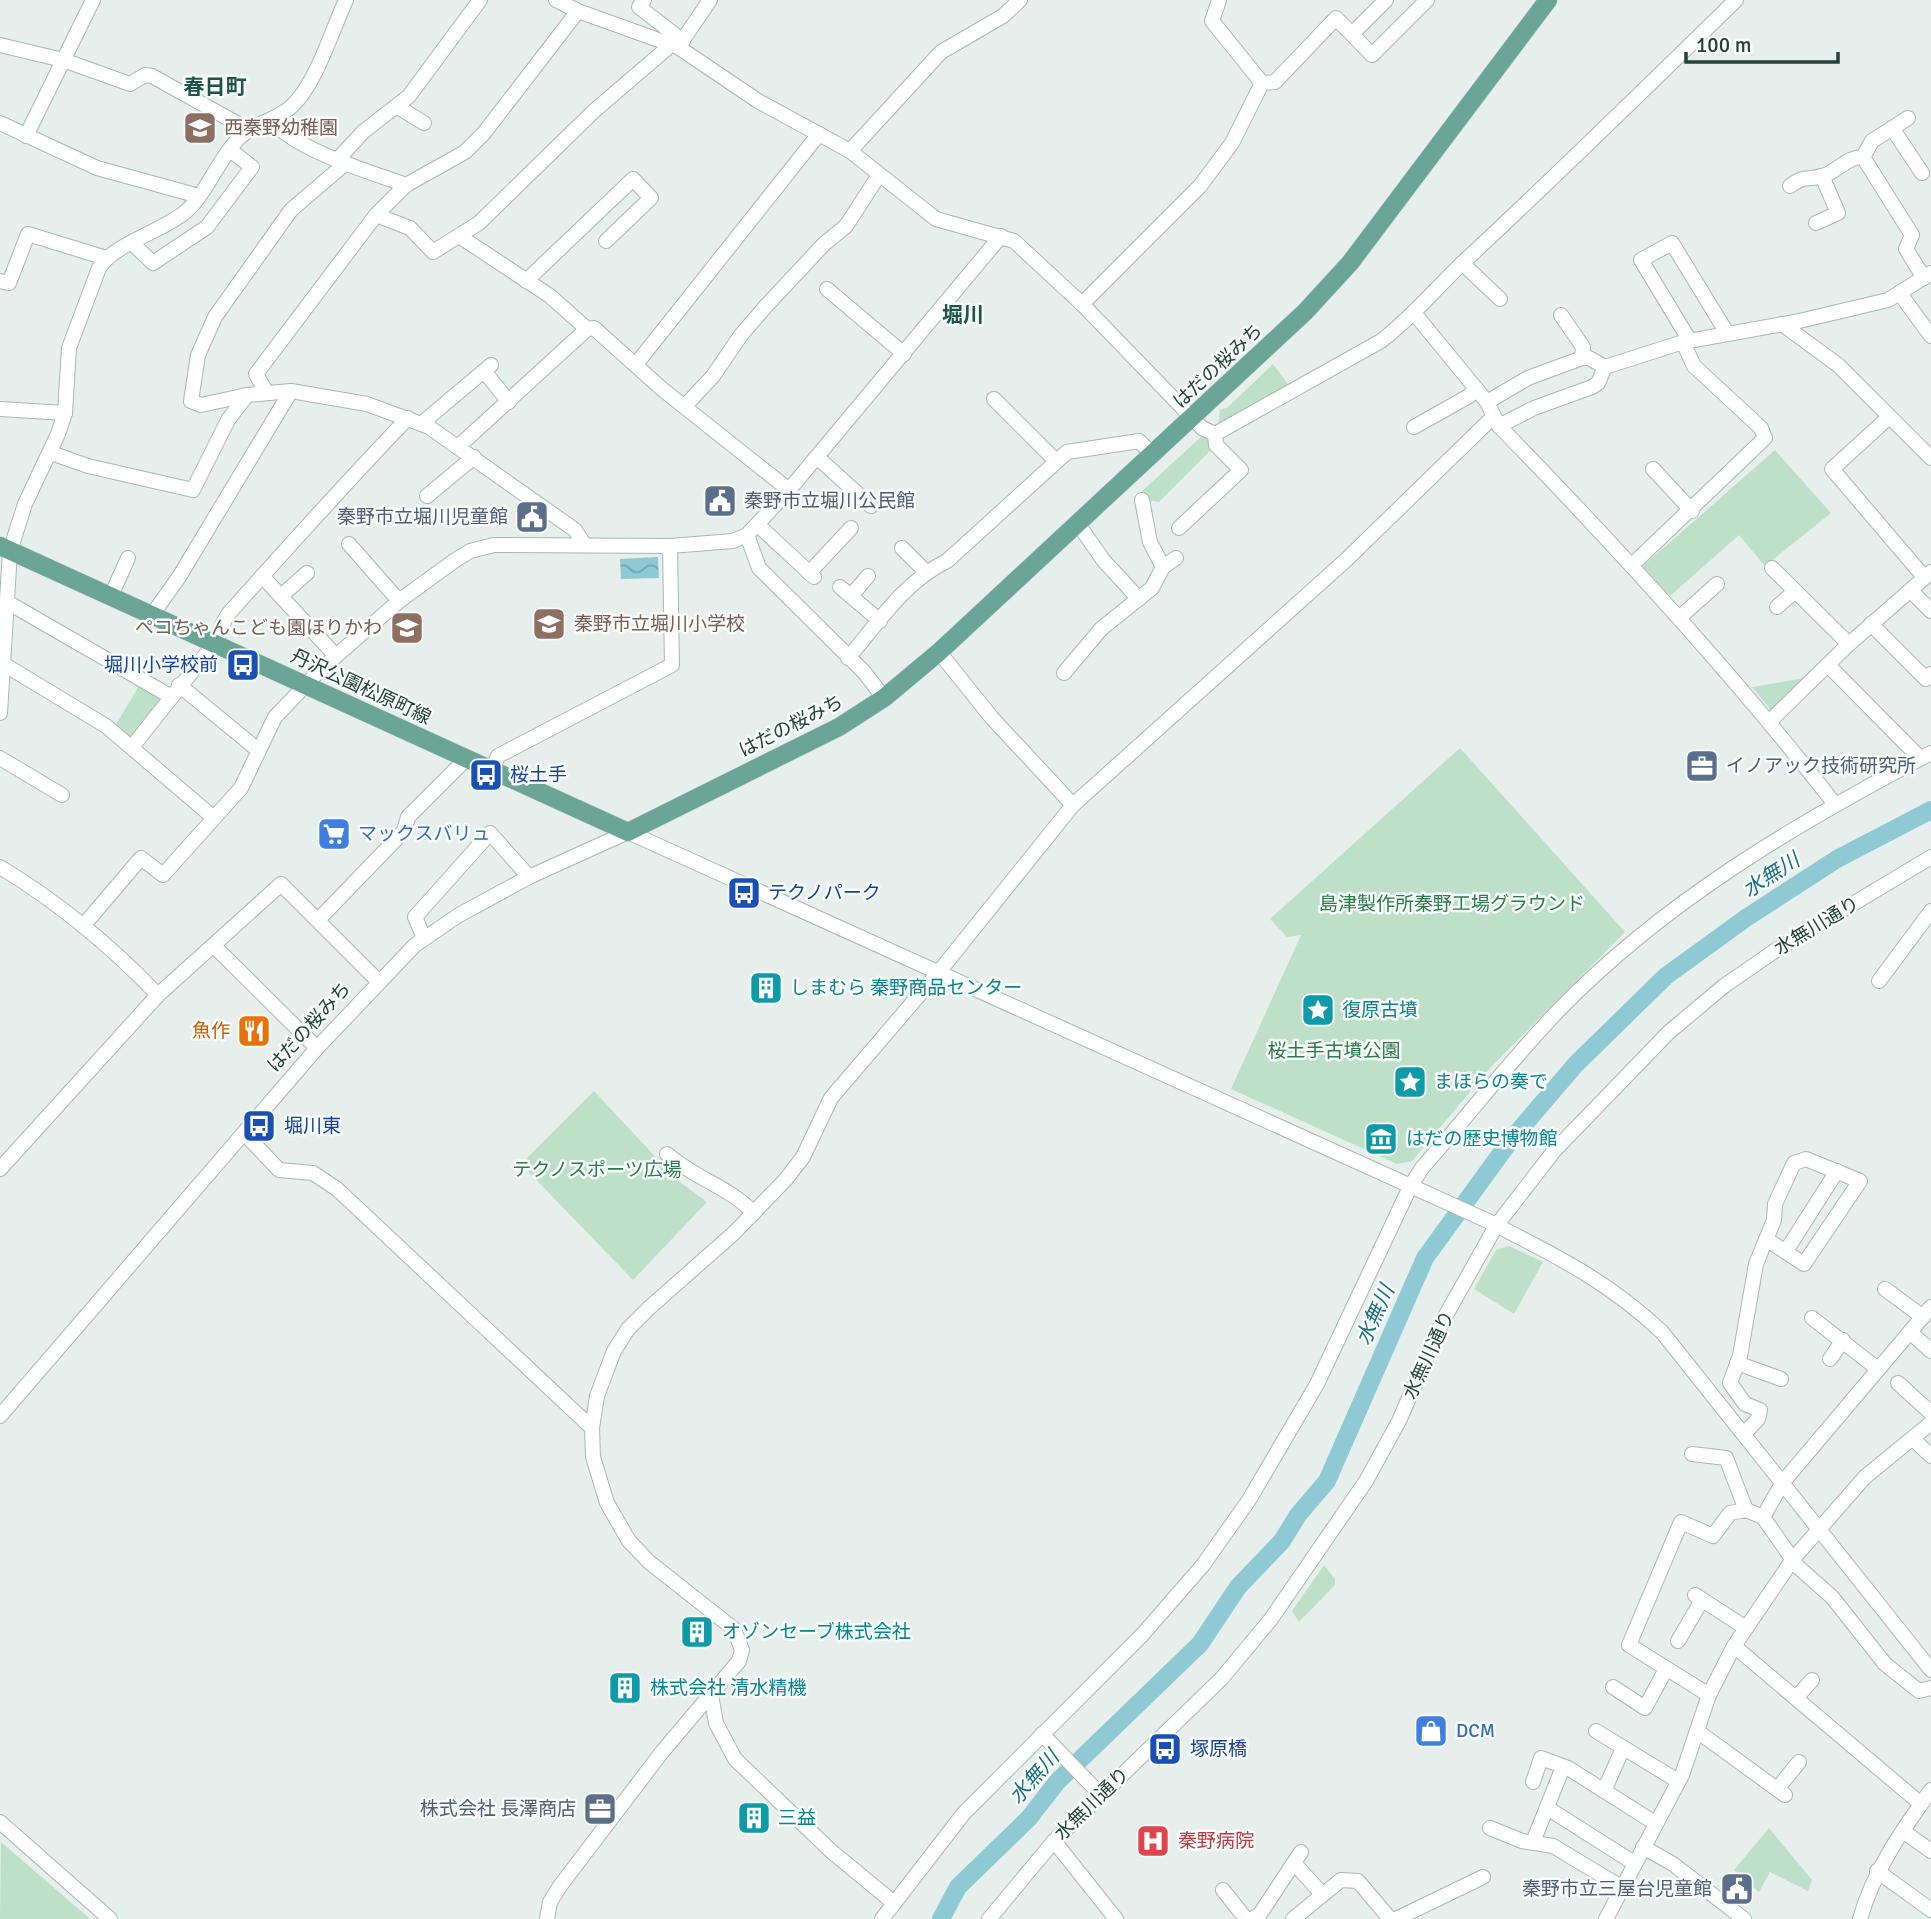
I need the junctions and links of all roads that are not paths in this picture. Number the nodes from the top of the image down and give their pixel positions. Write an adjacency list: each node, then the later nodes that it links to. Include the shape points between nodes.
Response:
1 (93, 0): 17 (street)
2 (346, 0): 21 (street, via 305,91)
3 (480, 0): 19 (street)
4 (556, 0): 13 (street)
5 (644, 0): 15 (street, via 639,7)
6 (710, 0): 15 (street)
7 (1020, 0): 29 (street, via 1003,16 941,52)
8 (1219, 0): 18 (street, via 1212,21)
9 (1386, 0): 14 (street)
10 (1427, 0): 14 (street, via 1372,55)
11 (1548, 0): 75 (main road, はだの桜みち, via 1350,263)
12 (1736, 0): 46 (street)
13 (578, 11): 15 (street); 35 (street, via 484,133 465,152)
14 (1352, 34): 18 (street, via 1336,18 1275,82)
15 (678, 44): 26 (street, via 758,101); 41 (street, via 594,111 495,208)
16 (0, 45): 17 (street)
17 (63, 60): 25 (street, via 130,84 152,76); 27 (street)
18 (1262, 83): 53 (street, via 1213,171 1181,209)
19 (397, 107): 23 (street); 31 (street, via 371,125)
20 (1908, 118): 24 (street)
21 (272, 120): 25 (street); 31 (street, via 317,152)
22 (0, 123): 27 (street)
23 (424, 123)
24 (1892, 128): 30 (street, via 1872,141); 32 (street)
25 (249, 130): 28 (street)
26 (820, 134): 29 (street); 63 (street)
27 (26, 136): 37 (street, via 97,168)
28 (230, 150): 37 (street); 40 (street, via 252,167)
29 (850, 151): 33 (street)
30 (1863, 158): 34 (street, via 1853,157); 47 (street, via 1912,236 1906,250)
31 (342, 161): 35 (street); 68 (street, via 291,210 208,329 198,355 191,401 201,405)
32 (1922, 173)
33 (879, 175): 42 (street, via 936,219); 72 (street, via 846,226 766,306)
34 (1822, 176): 36 (street, via 1804,176); 39 (street, via 1839,213)
35 (406, 186): 38 (street)
36 (1790, 186)
37 (195, 201): 40 (street); 44 (street)
38 (376, 215): 41 (street, via 410,229 433,252); 67 (street, via 256,374)
39 (1816, 223)
40 (207, 227): 44 (street, via 153,263)
41 (459, 236): 49 (street)
42 (1001, 236): 53 (street, via 1014,241); 61 (street)
43 (606, 241): 49 (street, via 651,198 633,179)
44 (133, 244): 45 (street)
45 (106, 258): 48 (street, via 28,234 9,283); 74 (street, via 69,348)
46 (1462, 263): 52 (street); 54 (street)
47 (1928, 275): 51 (street)
48 (0, 281)
49 (526, 281): 57 (street)
50 (827, 289): 61 (street)
51 (1901, 295): 56 (street); 59 (street)
52 (1500, 299)
53 (1082, 304): 75 (street)
54 (1414, 313): 65 (street); 80 (street, via 1381,341)
55 (1560, 314): 62 (street, via 1583,347)
56 (1782, 324): 58 (street); 76 (street, via 1838,365)
57 (587, 329): 63 (street, via 594,328); 70 (street)
58 (1727, 333): 60 (street); 60 (street, via 1672,243 1641,260)
59 (1931, 336)
60 (1686, 341): 64 (street); 93 (street, via 1694,366 1760,428 1765,439)
61 (904, 354): 85 (street)
62 (1582, 358): 64 (street); 71 (street, via 1528,378)
63 (637, 363): 72 (street)
64 (1605, 367): 78 (street, via 1592,387)
65 (1476, 388): 71 (street); 79 (street)
66 (291, 391): 67 (street); 77 (street, via 346,399); 123 (street)
67 (266, 393): 68 (street)
68 (247, 395): 82 (street, via 228,420 193,490)
69 (994, 399): 87 (street)
70 (509, 402): 77 (street, via 487,368); 81 (street)
71 (1487, 402): 78 (street)
72 (685, 406): 89 (street)
73 (0, 409): 74 (street)
74 (65, 413): 82 (street)
75 (1193, 418): 80 (street); 83 (main road, はだの桜みち)
76 (1888, 418): 86 (street); 110 (street, via 1832,469)
77 (415, 421): 81 (street); 111 (street, via 317,513)
78 (1495, 422): 105 (street); 149 (street)
79 (1415, 427)
80 (1215, 434): 95 (street, via 1216,445 1241,470)
81 (459, 446): 84 (street)
82 (51, 453): 102 (street)
83 (1153, 455): 87 (street, via 1139,442 1067,452); 94 (main road, はだの桜みち)
84 (474, 457): 90 (street); 99 (street, via 575,530)
85 (817, 457): 89 (street); 92 (street)
86 (1931, 458)
87 (1056, 461): 108 (street, via 947,561)
88 (1653, 469): 93 (street)
89 (789, 490): 96 (street)
90 (427, 496)
91 (1142, 500): 106 (street, via 1150,542)
92 (871, 506)
93 (1692, 511): 105 (street)
94 (1077, 524): 118 (street); 129 (main road, はだの桜みち)
95 (1179, 528)
96 (752, 530): 97 (street, via 811,575); 100 (street, via 733,541); 131 (street, via 759,568)
97 (842, 533)
98 (349, 544): 119 (street)
99 (584, 544): 100 (street); 119 (street, via 479,548)
100 (670, 546): 146 (street, via 672,665 498,756)
101 (902, 548): 108 (street)
102 (3, 551): 116 (main road, 丹沢公園松原町線); 120 (street)
103 (128, 558): 116 (street)
104 (1177, 558): 106 (street)
105 (1632, 565): 124 (street)
106 (1163, 567): 118 (street, via 1152,588)
107 (1772, 568): 114 (street, via 1788,577)
108 (925, 571): 125 (street)
109 (307, 573): 117 (street)
110 (1928, 575): 115 (street)
111 (262, 576): 117 (street); 127 (street, via 229,613)
112 (868, 576): 125 (street, via 845,591)
113 (1717, 584): 124 (street)
114 (1795, 591): 121 (street); 128 (street)
115 (1911, 591): 122 (street); 126 (street)
116 (111, 596): 123 (main road, 丹沢公園松原町線)
117 (281, 596): 130 (street)
118 (1139, 599): 134 (street, via 1101,629)
119 (399, 601): 130 (street)
120 (7, 602): 132 (street); 137 (street)
121 (1777, 607)
122 (1931, 611)
123 (152, 615): 127 (main road, 丹沢公園松原町線)
124 (1679, 618): 140 (street)
125 (880, 621): 131 (street)
126 (1871, 624): 128 (street); 135 (street, via 1926,679)
127 (214, 643): 136 (main road, 丹沢公園松原町線); 137 (street)
128 (1849, 644): 133 (street)
129 (939, 652): 138 (main road, はだの桜みち); 149 (street, via 992,718)
130 (335, 655): 136 (street)
131 (848, 658): 138 (street)
132 (5, 665): 139 (street); 141 (street)
133 (1828, 665): 140 (street); 143 (street)
134 (1064, 673)
135 (1931, 674)
136 (307, 684): 142 (street, via 275,717); 145 (main road, 丹沢公園松原町線)
137 (175, 691): 141 (street); 142 (street)
138 (884, 698): 151 (main road, はだの桜みち, via 839,727)
139 (0, 713)
140 (1770, 721): 148 (street)
141 (133, 746): 150 (street)
142 (258, 750): 150 (street, via 241,788)
143 (1926, 755): 148 (street)
144 (0, 758): 147 (street)
145 (467, 758): 146 (main road, 丹沢公園松原町線); 156 (street, via 408,817 404,831)
146 (492, 769): 151 (main road, 丹沢公園松原町線)
147 (62, 795)
148 (1835, 803): 169 (street, via 1707,886 1609,963 1556,1013)
149 (1073, 805): 160 (street)
150 (214, 818): 157 (street, via 163,875 141,858)
151 (628, 832): 154 (street, はだの桜みち); 160 (street)
152 (1931, 858): 171 (street, 水無川通り, via 1724,986 1670,1032 1554,1151)
153 (0, 867): 157 (street)
154 (529, 877): 158 (street, はだの桜みち); 158 (street, via 490,833 415,917)
155 (1931, 911): 162 (street)
156 (319, 919): 159 (street, via 281,884); 161 (street)
157 (83, 926): 163 (street)
158 (424, 938): 161 (street, はだの桜みち)
159 (214, 946): 163 (street); 164 (street)
160 (938, 973): 169 (street); 170 (street, via 831,1098 803,1157)
161 (378, 981): 164 (street, はだの桜みち)
162 (1879, 982)
163 (158, 995): 167 (street)
164 (317, 1048): 165 (street, はだの桜みち)
165 (244, 1133): 186 (street, はだの桜みち); 188 (street, via 279,1170 313,1173 337,1189)
166 (667, 1154): 170 (street, via 685,1170 728,1189)
167 (0, 1169)
168 (1837, 1171): 172 (street, via 1806,1159 1794,1163 1775,1204); 173 (street); 173 (street, via 1860,1181 1804,1264)
169 (1410, 1187): 171 (street); 211 (street, via 1317,1384 1250,1500 1203,1565)
170 (754, 1213): 188 (street, via 628,1329 604,1373)
171 (1492, 1224): 189 (street, via 1582,1268 1629,1301 1662,1332); 217 (street, 水無川通り, via 1399,1421 1325,1545 1222,1678)
172 (1766, 1239): 173 (street); 181 (street, via 1756,1264)
173 (1786, 1251)
174 (1885, 1289): 175 (street)
175 (1927, 1312): 177 (street)
176 (1812, 1318): 178 (street)
177 (1910, 1332): 179 (street); 182 (street)
178 (1843, 1340): 180 (street); 182 (street)
179 (1931, 1351)
180 (1830, 1359)
181 (1737, 1363): 183 (street); 189 (street, via 1730,1383 1760,1415)
182 (1878, 1369): 193 (street)
183 (1781, 1379)
184 (1898, 1383): 185 (street)
185 (1931, 1413)
186 (0, 1416)
187 (1931, 1423): 190 (street)
188 (592, 1428): 206 (street, via 599,1481 629,1541 734,1629 742,1642 739,1661)
189 (1745, 1433): 193 (street)
190 (1913, 1438): 192 (street); 196 (street, via 1865,1476)
191 (1692, 1454): 194 (street, via 1726,1458)
192 (1931, 1456)
193 (1783, 1482): 195 (street); 196 (street)
194 (1746, 1510): 195 (street); 201 (street, via 1730,1513 1713,1536 1681,1522 1629,1645)
195 (1763, 1517): 197 (street)
196 (1821, 1528): 197 (street); 202 (street)
197 (1793, 1559): 198 (street); 205 (street, via 1832,1597 1885,1664 1919,1691)
198 (1746, 1628): 199 (street, via 1699,1597); 200 (street)
199 (1680, 1633)
200 (1734, 1646): 207 (street); 208 (street)
201 (1666, 1669): 204 (street, via 1645,1708); 207 (street)
202 (1931, 1670)
203 (1812, 1680): 208 (street)
204 (1613, 1687)
205 (1931, 1688)
206 (711, 1695): 236 (street, via 716,1723 735,1759 831,1851); 241 (street, via 560,1886)
207 (1709, 1695): 210 (street)
208 (1796, 1698): 220 (street)
209 (1596, 1731): 212 (street)
210 (1697, 1731): 213 (street, via 1747,1761 1782,1791); 215 (street)
211 (1046, 1739): 217 (street); 236 (street, via 964,1813)
212 (1623, 1748): 215 (street); 219 (street)
213 (1799, 1762)
214 (1563, 1767): 216 (street, via 1543,1753); 219 (street); 221 (street)
215 (1678, 1781): 223 (street)
216 (1533, 1782)
217 (1097, 1790): 226 (street, 水無川通り)
218 (1931, 1790): 220 (street)
219 (1604, 1791): 223 (street)
220 (1921, 1804): 225 (street)
221 (1549, 1809): 227 (street); 230 (street)
222 (0, 1822): 240 (street)
223 (1656, 1824): 228 (street)
224 (1490, 1828): 227 (street)
225 (1903, 1831): 229 (street); 231 (street)
226 (1054, 1841): 243 (street, 水無川通り); 244 (street)
227 (1533, 1842): 233 (street, via 1553,1846)
228 (1643, 1847): 230 (street); 238 (street, via 1655,1851)
229 (1931, 1851)
230 (1634, 1863): 233 (street)
231 (1877, 1871): 237 (street); 250 (street)
232 (1483, 1877): 249 (street)
233 (1621, 1887): 239 (street)
234 (1223, 1890): 245 (street)
235 (1322, 1894): 246 (street, via 1298,1858); 247 (street); 248 (street, via 1341,1880 1359,1881)
236 (894, 1903): 242 (street)
237 (1931, 1910)
238 (1735, 1916)
239 (1608, 1918)
240 (110, 1919)
241 (547, 1919)
242 (882, 1919)
243 (989, 1919)
244 (1116, 1919)
245 (1246, 1919)
246 (1252, 1919)
247 (1293, 1919)
248 (1390, 1919)
249 (1396, 1919)
250 (1860, 1919)

